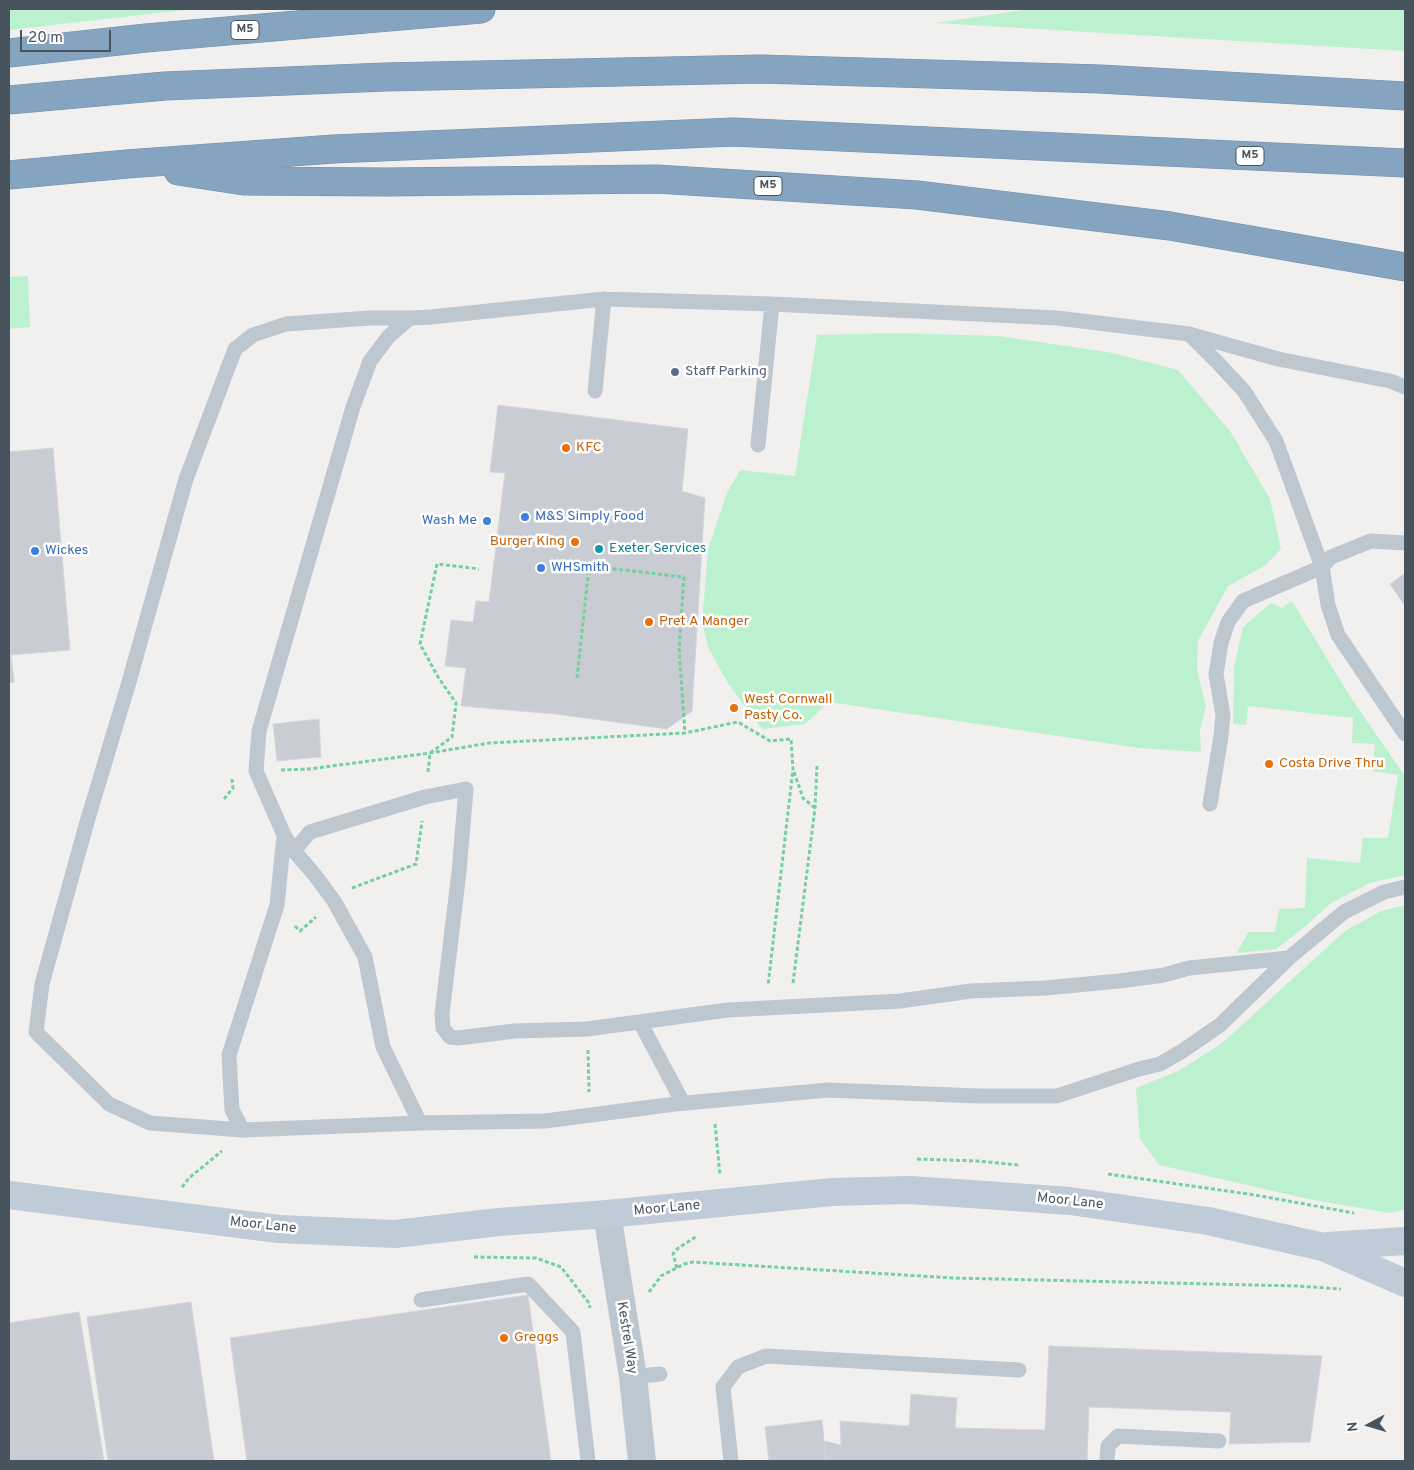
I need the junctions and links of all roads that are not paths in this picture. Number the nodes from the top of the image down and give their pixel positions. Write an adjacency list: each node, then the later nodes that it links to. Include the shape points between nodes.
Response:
1 (481, 9): 2 (highway, M5)
2 (9, 53)
3 (1405, 96): 4 (highway, via 1100,79 761,68 165,86)
4 (9, 100)
5 (128, 164): 6 (highway, M5, via 334,148 733,132); 7 (highway, M5); 8 (highway, M5, via 244,181 656,179 917,195 1170,226)
6 (1405, 164)
7 (9, 175)
8 (1405, 267)
9 (604, 299): 10 (lane); 11 (lane); 14 (lane)
10 (772, 304): 12 (lane, via 1057,318); 15 (lane)
11 (410, 318): 20 (lane, via 389,336 370,361 353,408 259,731 256,771); 27 (lane, via 286,324 253,335 236,349 186,479 42,984 36,1032 109,1104 150,1123)
12 (1189, 334): 13 (lane, via 1278,359 1390,381); 17 (lane, via 1244,391 1276,441)
13 (1405, 387)
14 (595, 391)
15 (758, 445)
16 (1405, 543): 17 (lane, via 1371,541 1331,557)
17 (1322, 567): 18 (lane, via 1328,605 1338,635); 19 (lane, via 1243,601 1228,622 1216,674 1223,715)
18 (1405, 734)
19 (1210, 804)
20 (284, 835): 21 (lane); 27 (lane, via 277,905 229,1055 232,1110)
21 (294, 851): 24 (lane, via 310,832 425,797 466,789 442,1028 450,1037 458,1038); 26 (lane, via 334,902 365,957 383,1047)
22 (1405, 887): 23 (lane, via 1384,892 1344,912)
23 (1289, 958): 24 (lane, via 1189,968 1118,981 900,1001 728,1010); 25 (lane, via 1220,1025 1184,1050 1160,1064 1057,1096 828,1090)
24 (640, 1022): 25 (lane)
25 (683, 1103): 26 (lane, via 545,1121)
26 (420, 1123): 27 (lane)
27 (243, 1130)
28 (9, 1195): 29 (main road, Moor Lane, via 279,1230 395,1234)
29 (607, 1214): 31 (main road, Moor Lane, via 832,1192 909,1190 1070,1201 1208,1221); 36 (street, Kestrel Way)
30 (1405, 1241): 31 (main road, Moor Lane)
31 (1323, 1247): 32 (main road, Moor Lane)
32 (1405, 1283)
33 (421, 1300): 38 (lane, via 528,1284 573,1332)
34 (1019, 1370): 40 (lane, via 766,1356 738,1368 723,1387)
35 (660, 1374): 36 (lane)
36 (633, 1377): 39 (street, Kestrel Way)
37 (1219, 1441): 41 (lane, via 1118,1436 1108,1446)
38 (588, 1461)
39 (642, 1461)
40 (731, 1461)
41 (1107, 1461)

